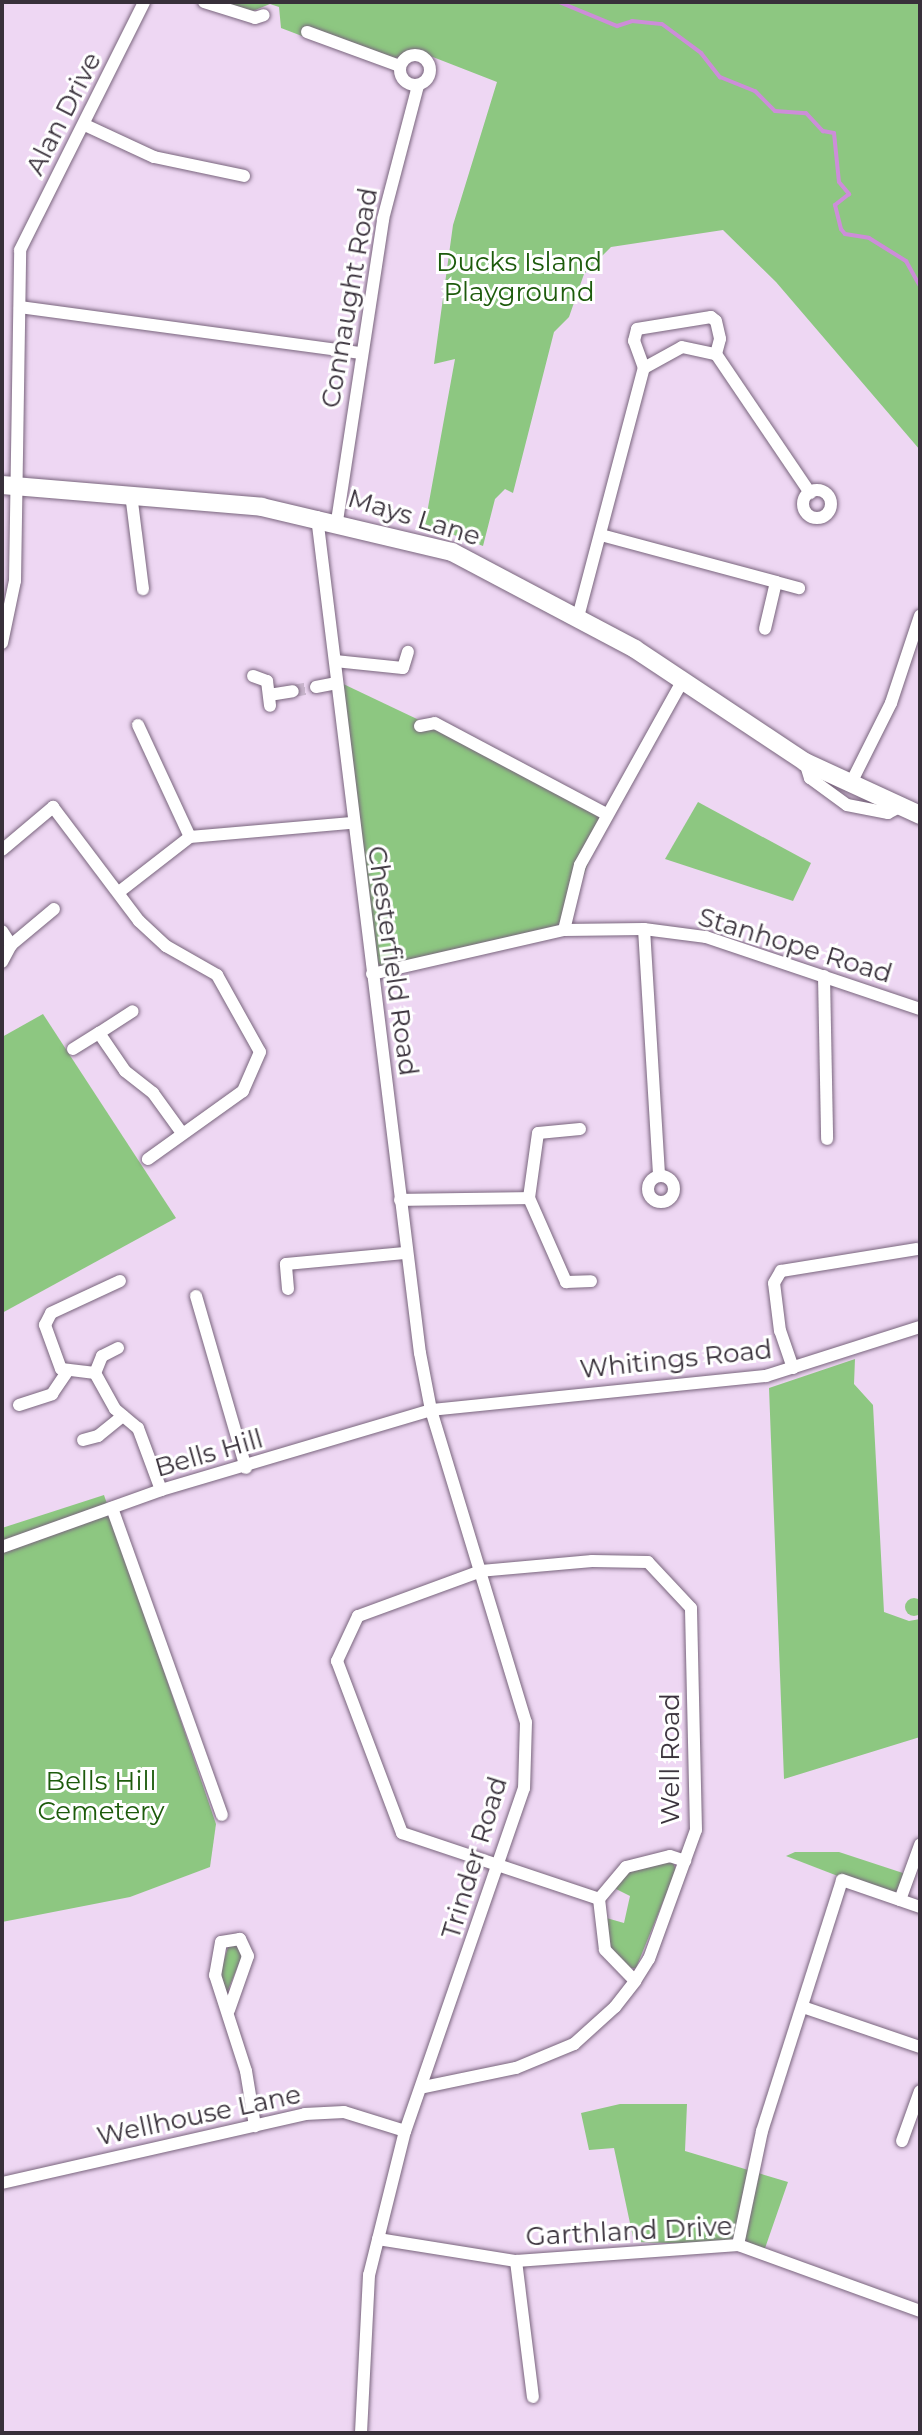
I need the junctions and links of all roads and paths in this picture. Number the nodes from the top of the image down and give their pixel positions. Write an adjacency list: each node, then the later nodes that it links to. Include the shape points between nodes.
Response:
1 (144, 2): 7 (street, Alan Drive)
2 (204, 2): 3 (street, via 255,18)
3 (264, 15)
4 (307, 32): 5 (street, Connaught Road)
5 (400, 66): 6 (street, Connaught Road, via 404,81); 6 (street, Connaught Road, via 413,55 428,61 427,81)
6 (418, 86): 10 (street, Connaught Road, via 383,219)
7 (85, 125): 8 (street, via 154,157); 9 (street, Alan Drive, via 20,250)
8 (244, 176)
9 (20, 307): 10 (street); 13 (street, Alan Drive)
10 (359, 353): 17 (street, Connaught Road)
11 (716, 354): 12 (street, via 682,347); 12 (street, via 719,328 711,317 637,329 634,341); 14 (street)
12 (644, 368): 18 (street)
13 (8, 485): 15 (street, Mays Lane); 25 (street, Alan Drive, via 15,581)
14 (810, 493)
15 (131, 494): 16 (street, Mays Lane); 21 (street)
16 (317, 517): 17 (street, Mays Lane); 27 (street, Chesterfield Road, via 315,536)
17 (337, 521): 23 (street, Mays Lane, via 452,552)
18 (601, 535): 19 (street); 23 (street)
19 (776, 582): 20 (street); 24 (street)
20 (799, 588)
21 (143, 589)
22 (920, 616): 36 (street, via 891,703)
23 (578, 617): 29 (street, Mays Lane)
24 (765, 629)
25 (2, 643)
26 (408, 652): 27 (street, via 403,668)
27 (335, 661): 30 (street, Chesterfield Road)
28 (253, 676): 32 (street, via 267,681 270,701)
29 (683, 680): 35 (street, Mays Lane); 38 (street)
30 (337, 683): 31 (street); 40 (street, Chesterfield Road)
31 (316, 687)
32 (293, 691)
33 (138, 725): 41 (street)
34 (420, 726): 38 (street, via 435,723)
35 (805, 762): 36 (street, Mays Lane); 37 (street, Mays Lane, via 810,778 847,805 888,813)
36 (850, 785): 37 (street, Mays Lane)
37 (901, 806): 39 (street, Mays Lane)
38 (606, 814): 46 (street, via 580,865)
39 (920, 815)
40 (351, 823): 41 (street); 50 (street, Chesterfield Road)
41 (190, 837): 43 (street)
42 (2, 850): 43 (street, via 53,807)
43 (119, 892): 57 (street, via 166,946 217,975 260,1052 243,1091)
44 (54, 909): 48 (street)
45 (644, 929): 46 (street, Stanhope Road); 51 (street, Stanhope Road, via 706,937); 60 (street)
46 (564, 930): 50 (street, Stanhope Road)
47 (2, 931): 48 (street)
48 (11, 945): 49 (street)
49 (2, 962)
50 (372, 974): 62 (street, Chesterfield Road)
51 (824, 976): 52 (street, Stanhope Road); 58 (street)
52 (920, 1009)
53 (133, 1011): 54 (street)
54 (99, 1033): 55 (street); 57 (street, via 125,1071 153,1093)
55 (73, 1049)
56 (580, 1129): 61 (street, via 538,1133)
57 (182, 1133): 59 (street)
58 (827, 1139)
59 (148, 1159)
60 (659, 1176)
61 (529, 1198): 62 (street); 66 (street, via 566,1282)
62 (400, 1200): 64 (street, Chesterfield Road)
63 (917, 1249): 71 (street, via 781,1271 774,1283 780,1331)
64 (404, 1253): 67 (street, via 286,1264); 75 (street, Chesterfield Road)
65 (120, 1281): 72 (street, via 47,1319 54,1359)
66 (591, 1281)
67 (288, 1289)
68 (196, 1296): 78 (street)
69 (920, 1327): 71 (street, Whitings Road)
70 (118, 1348): 73 (street, via 102,1356)
71 (793, 1368): 75 (street, Whitings Road, via 744,1379)
72 (66, 1373): 73 (street); 74 (street, via 52,1394)
73 (95, 1373): 76 (street)
74 (19, 1405)
75 (431, 1410): 78 (street, Bells Hill); 82 (street, Trinder Road)
76 (123, 1416): 77 (street, via 98,1436); 79 (street, via 138,1428)
77 (83, 1440)
78 (246, 1468): 79 (street, Bells Hill)
79 (161, 1490): 80 (street, Bells Hill)
80 (112, 1508): 81 (street, Bells Hill); 83 (street)
81 (2, 1547)
82 (481, 1571): 85 (street, Well Road, via 527,1563 641,1560 689,1600 696,1830); 86 (street, Trinder Road, via 526,1722 524,1788); 86 (street, Well Road, via 358,1616 337,1661 402,1833)
83 (222, 1815)
84 (920, 1845): 88 (street)
85 (685, 1861): 87 (street, via 670,1856 626,1867); 90 (street, Well Road, via 649,1959)
86 (498, 1865): 87 (street); 94 (street, Trinder Road)
87 (599, 1899): 90 (street, via 605,1950)
88 (900, 1900): 89 (street); 91 (street, via 842,1880)
89 (920, 1907)
90 (635, 1981): 94 (street, Well Road, via 594,2027 546,2058)
91 (803, 2007): 93 (street); 101 (street, via 762,2131)
92 (229, 2010): 92 (street, via 219,1995 216,1953 221,1942 240,1939 248,1956); 96 (street)
93 (920, 2047)
94 (424, 2087): 97 (street, Trinder Road)
95 (920, 2091): 98 (street)
96 (255, 2126): 97 (street, Wellhouse Lane, via 305,2114 344,2112); 99 (street, Wellhouse Lane)
97 (405, 2131): 100 (street, Trinder Road)
98 (902, 2141)
99 (2, 2183)
100 (378, 2239): 102 (street, Garthland Drive); 105 (street, Trinder Road, via 363,2324)
101 (738, 2245): 102 (street, Garthland Drive); 103 (street, Garthland Drive)
102 (516, 2261): 104 (street)
103 (920, 2311)
104 (533, 2397)
105 (361, 2433)

